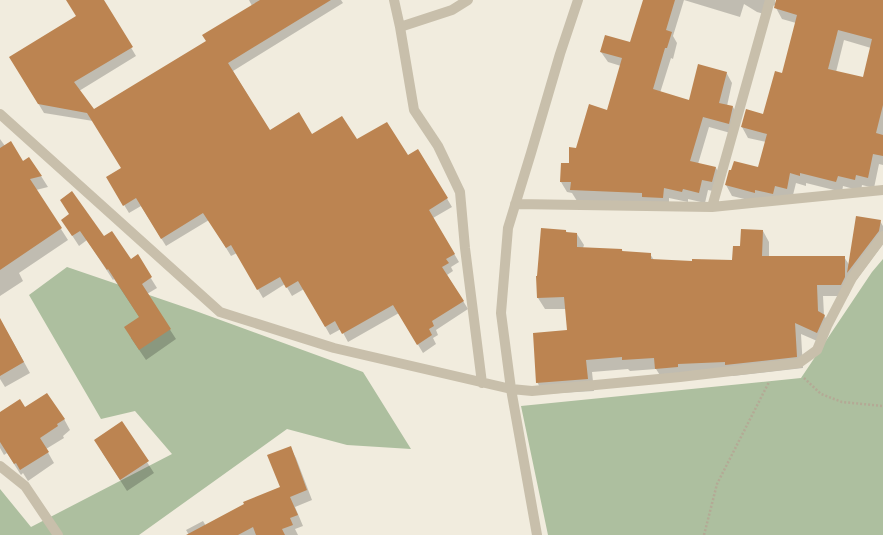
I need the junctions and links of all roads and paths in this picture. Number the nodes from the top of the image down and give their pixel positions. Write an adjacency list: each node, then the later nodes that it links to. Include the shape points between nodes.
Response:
1 (394, 0): 5 (street)
2 (468, 0): 5 (street, via 452,10)
3 (578, 0): 8 (street)
4 (770, 0): 9 (street)
5 (400, 27): 13 (street, via 414,110 438,146 460,192)
6 (0, 114): 13 (street, via 220,312 334,348)
7 (883, 190): 9 (street)
8 (515, 204): 9 (street); 14 (street, via 508,228 501,314)
9 (712, 207)
10 (883, 236): 11 (street, via 852,278 817,350 798,363)
11 (778, 365): 14 (street, via 680,377 540,390); 19 (path, via 717,484)
12 (802, 376): 15 (path, via 821,394 842,402)
13 (482, 383): 14 (street)
14 (511, 390): 18 (street)
15 (883, 406)
16 (0, 466): 17 (street, via 25,486)
17 (58, 535)
18 (537, 535)
19 (704, 535)

